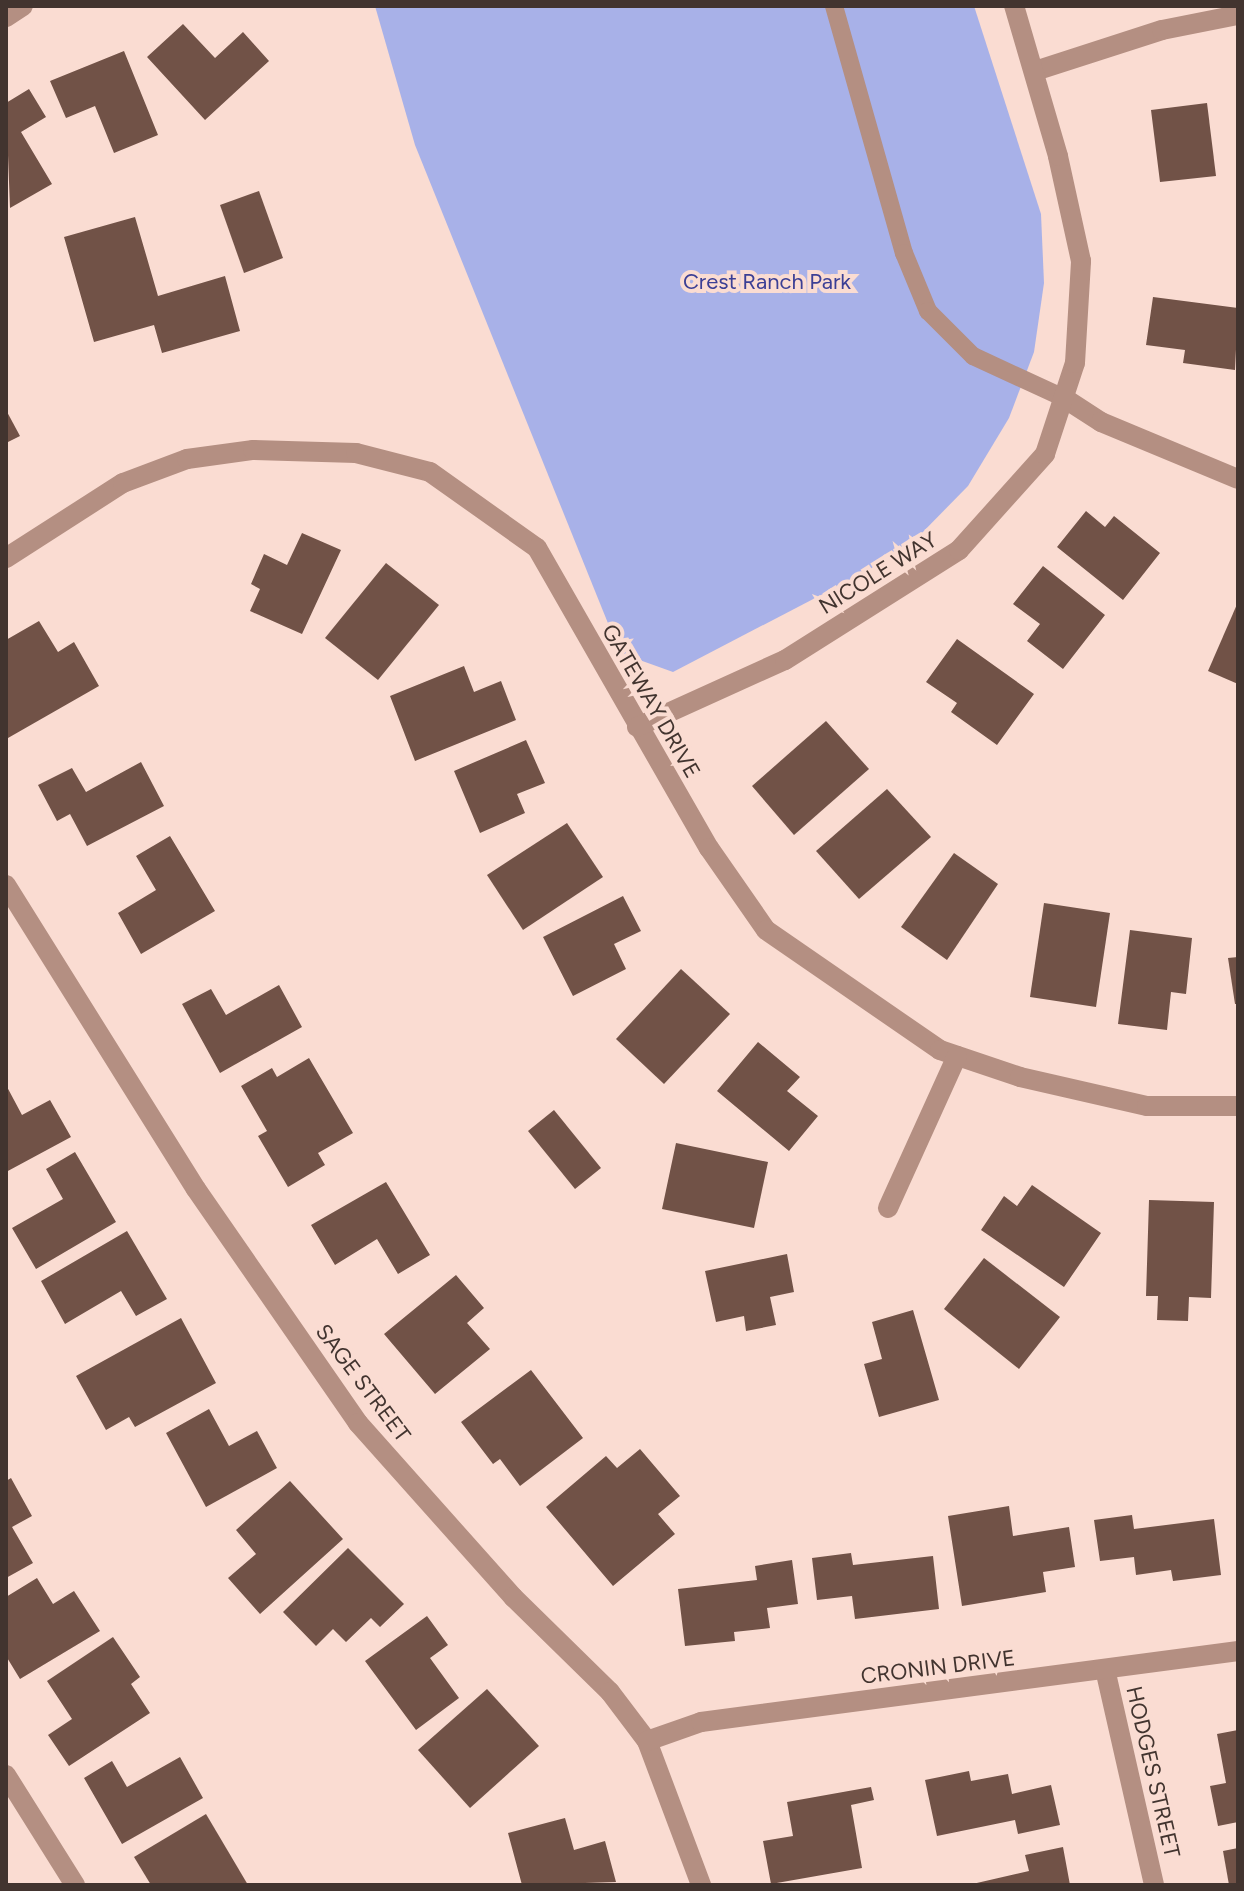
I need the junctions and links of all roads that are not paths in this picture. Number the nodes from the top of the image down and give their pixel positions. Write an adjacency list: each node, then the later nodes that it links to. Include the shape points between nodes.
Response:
1 (834, 6): 5 (lane, via 904,253 928,311 973,356)
2 (1014, 6): 4 (street, NICOLE WAY)
3 (1238, 15): 4 (street, via 1162,30)
4 (1035, 71): 5 (street, NICOLE WAY, via 1081,261 1075,363)
5 (1064, 398): 6 (street, via 1101,422); 8 (street, NICOLE WAY, via 1045,454 959,550 785,660)
6 (1238, 479)
7 (6, 558): 8 (street, GATEWAY DRIVE, via 123,483 187,459 253,450 356,453 430,472 537,548)
8 (637, 727): 10 (street, GATEWAY DRIVE, via 709,848 766,930 940,1050)
9 (6, 885): 15 (street, SAGE STREET, via 196,1189 358,1423 513,1597 610,1692)
10 (957, 1056): 11 (street, GATEWAY DRIVE, via 1020,1077 1147,1106); 12 (street)
11 (1238, 1106)
12 (888, 1208)
13 (1238, 1651): 14 (street, CRONIN DRIVE)
14 (1105, 1669): 15 (street, CRONIN DRIVE, via 701,1722); 19 (street, HODGES STREET)
15 (647, 1741): 18 (street, SAGE STREET)
16 (6, 1775): 17 (street)
17 (75, 1885)
18 (701, 1885)
19 (1154, 1885)

